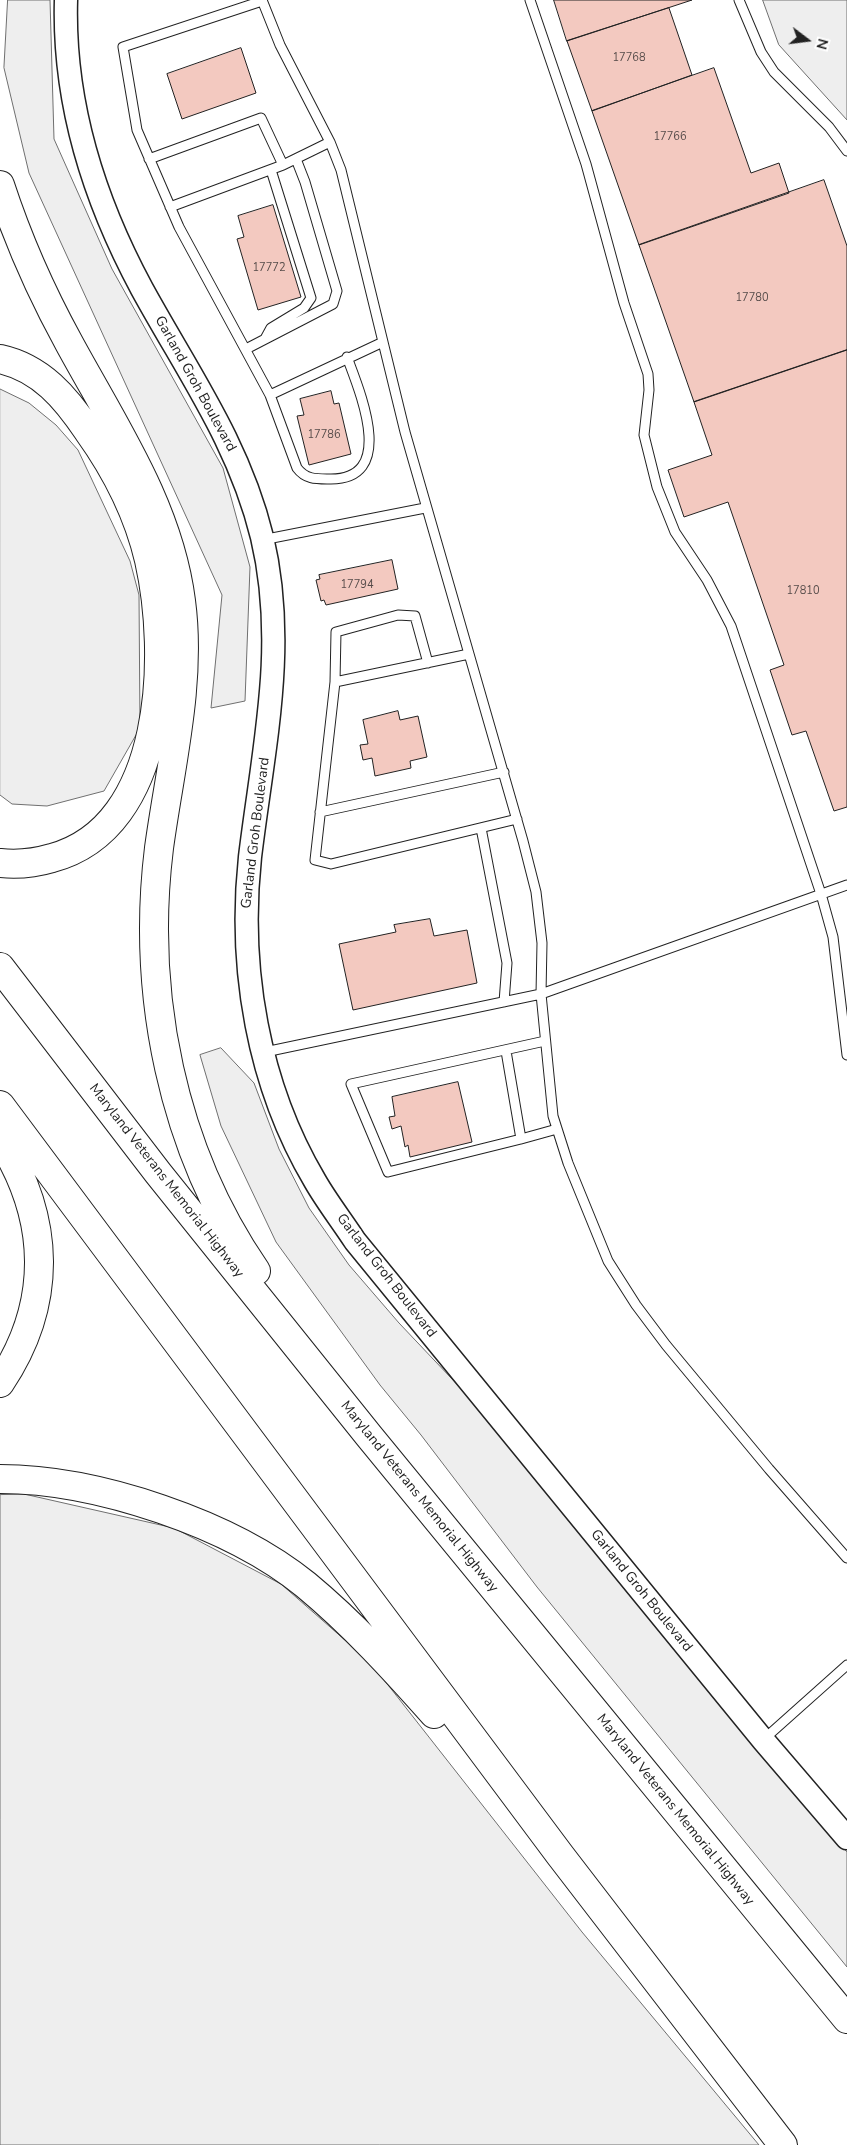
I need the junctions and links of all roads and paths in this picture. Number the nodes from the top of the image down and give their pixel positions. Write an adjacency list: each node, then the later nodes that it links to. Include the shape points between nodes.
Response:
1 (66, 0): 20 (street, Garland Groh Boulevard, via 69,66 76,116 89,167 107,217 142,288 226,436 247,485)
2 (530, 0): 30 (lane, via 586,164 624,303 648,374 650,390 644,435 656,487 675,532 707,580 731,626)
3 (739, 0): 6 (lane, via 760,52 774,72 829,127)
4 (262, 1): 5 (lane, via 303,94); 7 (lane, via 123,46 137,130)
5 (330, 142): 8 (lane); 14 (lane, via 341,170)
6 (847, 151)
7 (149, 159): 9 (lane, via 262,118); 12 (lane)
8 (296, 159): 9 (lane); 13 (lane, via 337,291 333,304)
9 (284, 165): 10 (lane)
10 (271, 170): 12 (lane); 13 (lane, via 311,298 304,308 270,328)
11 (0, 185): 43 (highway, via 36,280 154,503 172,556 181,601 184,648 181,696 159,849 154,957 169,1068 183,1121 217,1206 243,1252)
12 (170, 207): 15 (lane)
13 (265, 339): 15 (lane)
14 (382, 342): 16 (lane); 19 (lane)
15 (246, 350): 18 (lane)
16 (347, 357): 18 (lane); 18 (lane, via 360,392 370,442 366,462 355,474 341,479 313,479 303,475 297,468)
17 (0, 359): 28 (highway, via 37,375 67,400 100,448 134,510 148,559 160,648 158,693 146,752 131,793 112,821 90,841 65,854 36,862)
18 (270, 395)
19 (426, 508): 20 (lane); 21 (lane)
20 (262, 540): 36 (street, Garland Groh Boulevard, via 272,600 275,650 246,910 252,1004)
21 (469, 654): 22 (lane); 24 (lane)
22 (428, 663): 23 (lane); 23 (lane, via 415,616 398,614 336,632)
23 (335, 682): 25 (lane)
24 (504, 772): 25 (lane); 26 (lane)
25 (320, 812): 27 (lane, via 314,860 331,864)
26 (517, 819): 27 (lane); 32 (lane, via 536,892 542,943)
27 (481, 828): 33 (lane, via 507,963)
28 (0, 863)
29 (847, 885): 30 (lane)
30 (822, 894): 32 (lane); 37 (lane, via 833,937)
31 (0, 967): 43 (highway, Maryland Veterans Memorial Highway, via 158,1173)
32 (541, 994): 33 (lane); 34 (lane)
33 (504, 1002): 36 (lane)
34 (545, 1041): 35 (lane); 39 (lane)
35 (506, 1051): 41 (lane); 41 (lane, via 351,1084 388,1172)
36 (262, 1052): 47 (street, Garland Groh Boulevard, via 284,1119 314,1180 355,1241)
37 (847, 1055)
38 (0, 1105): 49 (highway)
39 (557, 1128): 41 (lane); 45 (lane, via 608,1261 636,1305 769,1469)
40 (0, 1139): 42 (highway, via 34,1213 40,1252 38,1291 29,1327 16,1359)
41 (522, 1139)
42 (0, 1383)
43 (368, 1436): 50 (highway, Maryland Veterans Memorial Highway)
44 (0, 1479): 49 (highway, via 25,1479 89,1488 151,1506 217,1532 298,1579 388,1662)
45 (847, 1558)
46 (847, 1666): 47 (lane)
47 (763, 1740): 48 (street, Garland Groh Boulevard)
48 (847, 1838)
49 (560, 1855): 51 (highway)
50 (847, 2019)
51 (783, 2145)

